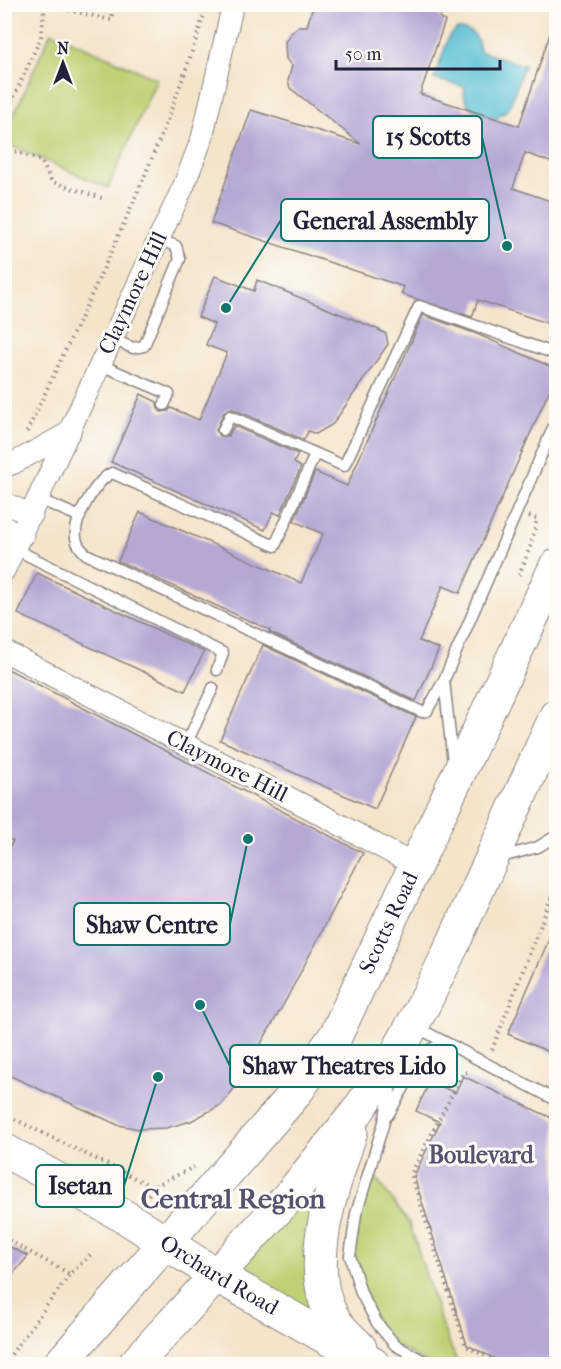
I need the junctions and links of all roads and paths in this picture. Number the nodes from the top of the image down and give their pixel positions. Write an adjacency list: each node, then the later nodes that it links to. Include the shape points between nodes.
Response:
1 (114, 4): 4 (path, via 111,20)
2 (207, 4): 16 (path, via 170,115)
3 (233, 4): 8 (street, Claymore Hill, via 202,138)
4 (44, 5): 5 (path, via 41,37)
5 (4, 119)
6 (4, 147): 7 (path, via 41,161 52,182)
7 (105, 199)
8 (158, 239): 9 (street, Claymore Hill); 9 (lane, via 176,246 180,259 144,346 133,348)
9 (112, 339): 11 (street, Claymore Hill)
10 (556, 354): 17 (lane, via 419,306 344,466)
11 (100, 365): 12 (lane, via 169,394); 15 (street, Claymore Hill)
12 (164, 405)
13 (556, 421): 29 (lane)
14 (223, 430): 17 (lane, via 230,416)
15 (70, 432): 18 (street); 20 (street, Claymore Hill)
16 (24, 438)
17 (315, 454): 21 (lane, via 275,546 188,501 132,476 112,473 104,477)
18 (4, 467)
19 (4, 503): 20 (street)
20 (35, 507): 21 (lane); 23 (street, Claymore Hill)
21 (80, 517): 29 (lane, via 76,537 86,554 422,712 427,711)
22 (537, 519): 24 (path)
23 (14, 537): 26 (street, Claymore Hill); 28 (lane, via 223,653)
24 (531, 545)
25 (556, 566): 33 (main road, Scotts Road)
26 (4, 571)
27 (4, 651): 32 (street, Claymore Hill)
28 (217, 670)
29 (444, 680): 33 (lane)
30 (213, 688): 32 (lane)
31 (556, 716): 35 (main road)
32 (186, 744): 36 (street, Claymore Hill)
33 (455, 782): 36 (main road, Scotts Road)
34 (556, 836): 35 (lane, via 538,847)
35 (493, 859): 38 (main road)
36 (416, 866): 49 (main road, Scotts Road, via 336,1035 294,1095)
37 (556, 886): 40 (path)
38 (413, 1025): 39 (lane); 45 (main road)
39 (446, 1043): 40 (lane); 45 (lane, via 421,1058)
40 (487, 1066): 42 (path, via 463,1073); 43 (lane)
41 (436, 1084): 42 (path, via 439,1076)
42 (456, 1086): 53 (path, via 411,1174 466,1346)
43 (556, 1100)
44 (4, 1114): 47 (path, via 153,1186)
45 (370, 1117): 52 (main road); 58 (main road, via 328,1206 321,1269 323,1294 335,1321); 59 (lane, via 350,1256 361,1293 377,1323 395,1345)
46 (4, 1150): 49 (main road, Orchard Road)
47 (144, 1201)
48 (4, 1238): 51 (path)
49 (165, 1243): 52 (main road, Orchard Road); 56 (main road, Scotts Road)
50 (91, 1254): 51 (path)
51 (70, 1274): 55 (path)
52 (216, 1275): 57 (main road); 58 (main road, Orchard Road)
53 (483, 1354): 54 (path); 60 (path)
54 (491, 1359): 61 (path); 62 (path)
55 (4, 1364)
56 (60, 1365)
57 (135, 1365)
58 (374, 1365)
59 (429, 1365)
60 (476, 1365)
61 (488, 1365)
62 (501, 1365)

